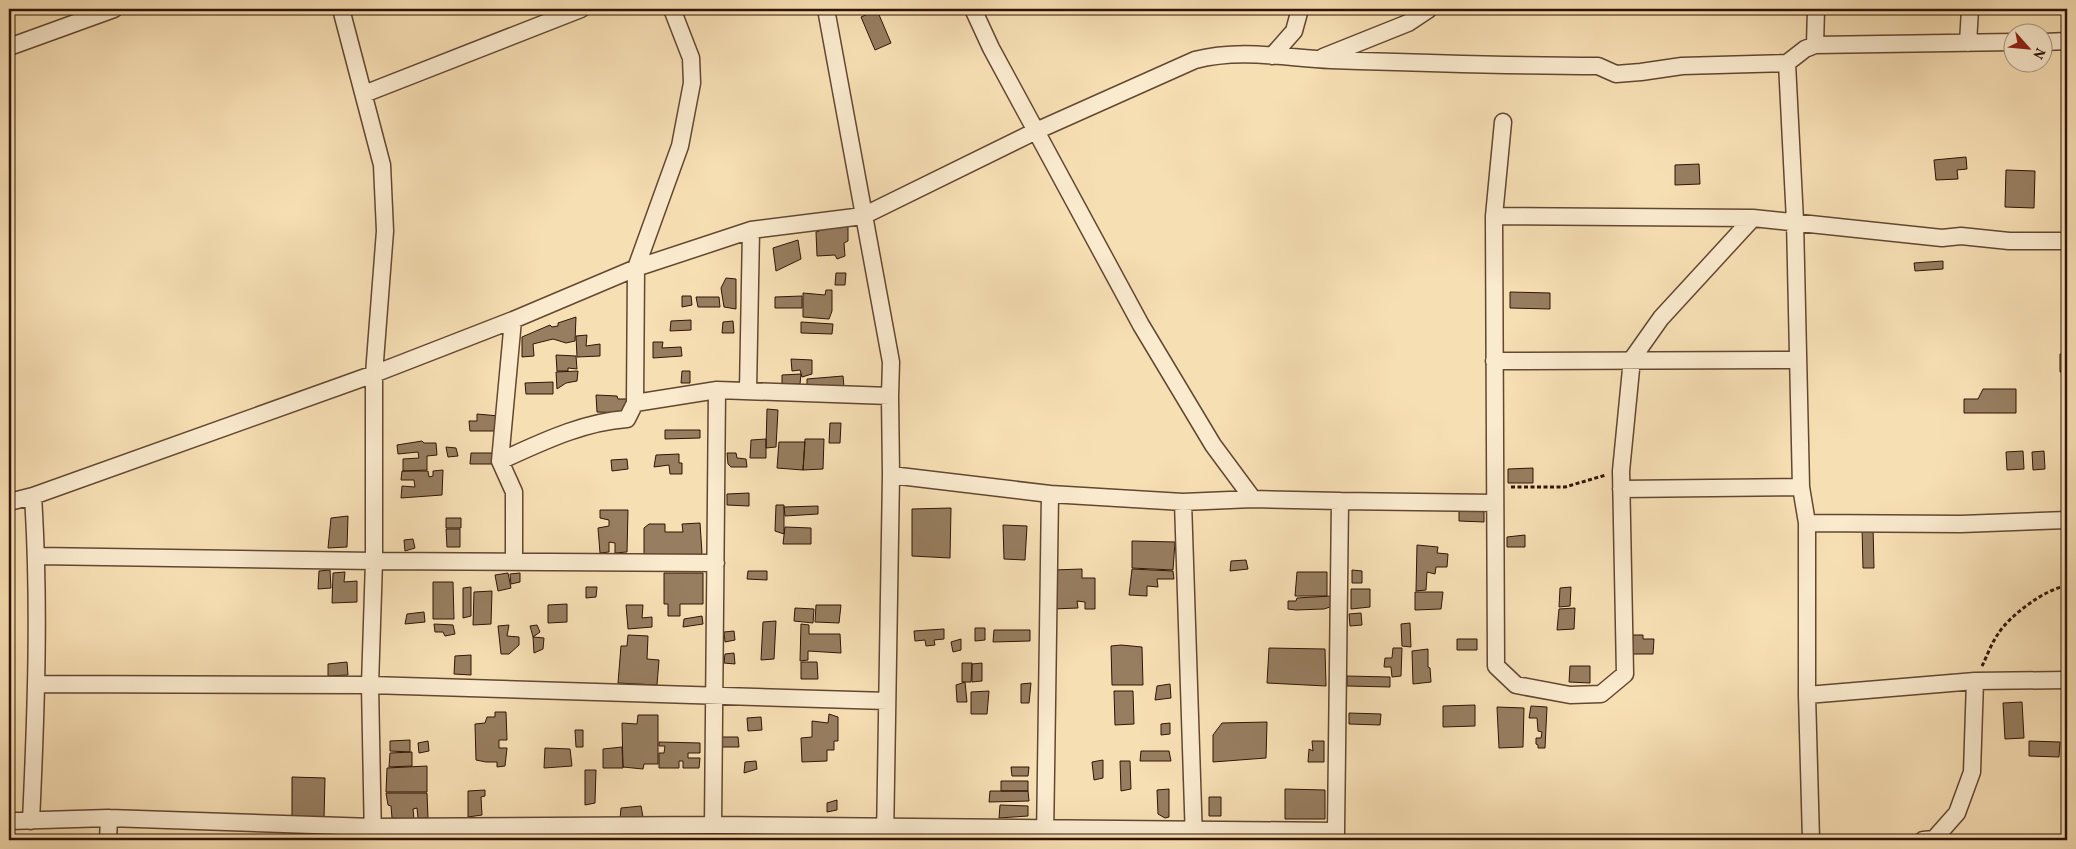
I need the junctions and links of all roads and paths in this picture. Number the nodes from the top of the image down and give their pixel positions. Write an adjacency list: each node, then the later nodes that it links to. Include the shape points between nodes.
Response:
1 (114, 9): 16 (street)
2 (341, 9): 20 (street)
3 (582, 9): 20 (street)
4 (672, 9): 29 (street, via 692,58 692,83 680,146)
5 (826, 9): 23 (street)
6 (973, 9): 22 (street)
7 (1300, 9): 17 (street, via 1294,31)
8 (1429, 9): 18 (street, via 1408,24)
9 (1816, 9): 15 (street)
10 (1970, 9): 14 (street)
11 (2067, 41): 13 (street)
12 (2004, 42): 14 (street)
13 (2054, 42)
14 (1968, 43): 15 (street)
15 (1815, 44): 19 (street)
16 (9, 47)
17 (1272, 56): 18 (street); 22 (street, via 1233,53 1195,60)
18 (1316, 59): 19 (street, via 1598,66 1616,74 1682,66)
19 (1787, 63): 26 (street)
20 (364, 94): 34 (street, via 382,165 385,231)
21 (1503, 122): 24 (street)
22 (1036, 131): 23 (street); 47 (street, via 1141,325 1213,445)
23 (863, 216): 27 (street); 37 (street, via 890,346)
24 (1494, 216): 25 (street); 32 (street)
25 (1753, 218): 26 (street); 31 (street, via 1661,318)
26 (1795, 221): 28 (street, via 1942,238); 33 (street)
27 (751, 230): 29 (street); 36 (street)
28 (2067, 241)
29 (636, 268): 30 (street); 38 (street)
30 (513, 320): 34 (street); 39 (street)
31 (1632, 359): 32 (street); 33 (street); 40 (street)
32 (1494, 360): 46 (street)
33 (1798, 360): 42 (street)
34 (374, 374): 45 (street); 54 (street)
35 (717, 390): 36 (street); 38 (street); 56 (street)
36 (748, 391): 37 (street)
37 (890, 396): 41 (street)
38 (635, 403): 39 (street, via 627,419 561,435)
39 (500, 461): 55 (street, via 514,492)
40 (1621, 471): 43 (street); 46 (path, via 1565,487 1522,486)
41 (892, 476): 44 (street); 64 (street)
42 (1801, 487): 43 (street); 52 (street)
43 (1620, 489): 46 (street, via 1624,674 1601,694 1570,695 1516,685 1496,666)
44 (1050, 494): 50 (street); 71 (street)
45 (33, 496): 49 (street); 53 (street)
46 (1495, 496): 48 (street)
47 (1253, 499): 48 (street); 50 (street)
48 (1340, 501): 73 (street)
49 (9, 502)
50 (1183, 502): 72 (street)
51 (2067, 520): 52 (street, via 1961,524)
52 (1807, 523): 62 (street)
53 (37, 556): 54 (street); 60 (street)
54 (374, 561): 55 (street); 61 (street)
55 (514, 562): 56 (street)
56 (716, 563): 63 (street)
57 (2067, 586): 59 (path, via 2025,607 1998,633)
58 (2067, 680): 59 (street)
59 (1975, 681): 62 (street); 76 (street, via 1972,772 1958,813 1934,839)
60 (37, 684): 61 (street); 67 (street)
61 (370, 685): 63 (street); 70 (street)
62 (1807, 695): 75 (street)
63 (715, 696): 64 (street); 68 (street)
64 (887, 701): 69 (street)
65 (109, 818): 67 (street); 70 (street); 74 (street)
66 (9, 821): 67 (street)
67 (31, 821)
68 (713, 825): 69 (street); 70 (street)
69 (885, 833): 71 (street)
70 (372, 834)
71 (1044, 834): 72 (street)
72 (1194, 835): 73 (street)
73 (1336, 835)
74 (108, 840)
75 (1811, 840)
76 (1923, 840)

